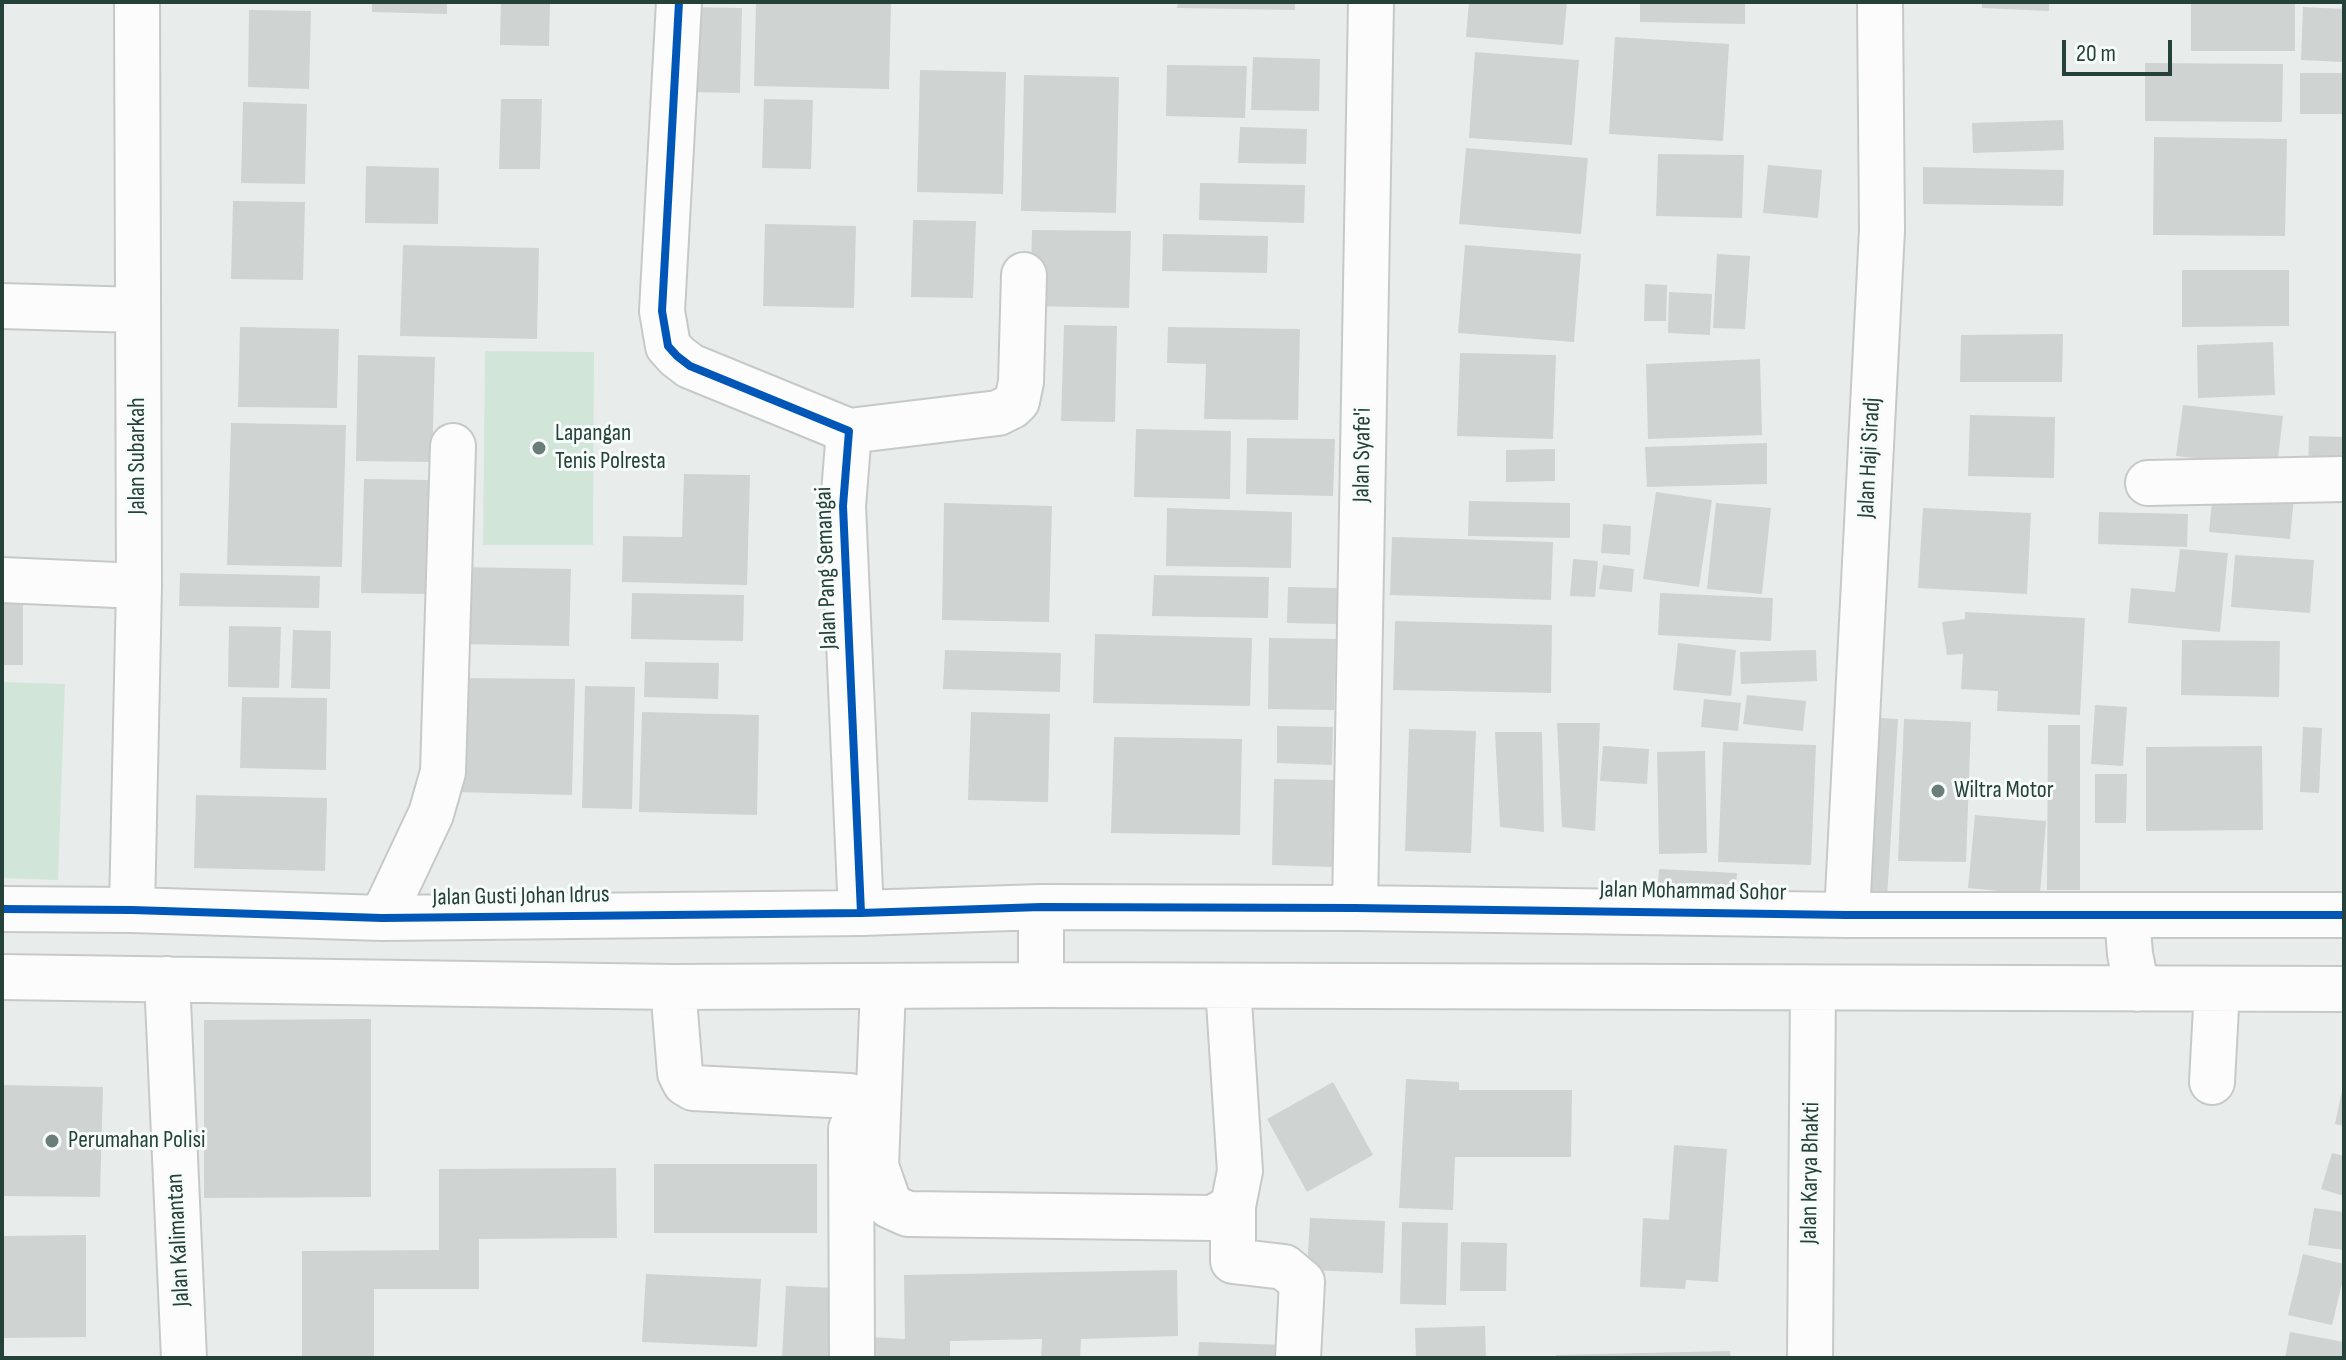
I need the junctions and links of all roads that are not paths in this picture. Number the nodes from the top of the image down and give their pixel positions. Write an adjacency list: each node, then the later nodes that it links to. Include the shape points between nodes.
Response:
1 (137, 2): 7 (street, Jalan Subarkah)
2 (679, 2): 8 (street, via 662,311 668,346 690,366)
3 (1371, 2): 15 (street, Jalan Syafe'i)
4 (1880, 2): 19 (street, Jalan Haji Siradj, via 1882,230)
5 (1024, 275): 8 (street, via 1021,382 1012,406 998,413)
6 (2, 306): 7 (street)
7 (138, 310): 13 (street, Jalan Subarkah)
8 (849, 431): 18 (street, Jalan Pang Semangai, via 843,506)
9 (453, 446): 22 (street, via 443,772 431,814)
10 (2344, 479): 11 (street)
11 (2148, 483)
12 (2, 580): 13 (street)
13 (139, 586): 17 (street, Jalan Subarkah)
14 (1041, 907): 15 (street, Jalan Mohammad Sohor); 18 (street, Jalan Gusti Johan Idrus); 25 (street)
15 (1355, 908): 19 (street, Jalan Mohammad Sohor)
16 (2, 909): 17 (street, Jalan Gusti Johan Idrus)
17 (132, 910): 22 (street, Jalan Gusti Johan Idrus)
18 (861, 913): 22 (street, Jalan Gusti Johan Idrus)
19 (1847, 915): 21 (street, Jalan Mohammad Sohor)
20 (2344, 915): 21 (street, Jalan Mohammad Sohor)
21 (2127, 916): 30 (street)
22 (382, 918)
23 (2, 977): 24 (street)
24 (167, 979): 27 (street); 36 (street, Jalan Kalimantan)
25 (1041, 985): 26 (street); 28 (street)
26 (1228, 986): 29 (street); 35 (street, via 1240,1171)
27 (673, 987): 28 (street); 34 (street, via 680,1073 693,1088)
28 (871, 987): 34 (street); 35 (street, via 876,1166 890,1206 908,1214 1213,1218)
29 (1813, 988): 30 (street); 39 (street, Jalan Karya Bhakti)
30 (2137, 989): 31 (street)
31 (2217, 989): 32 (street); 33 (street)
32 (2344, 989)
33 (2212, 1082)
34 (850, 1096): 37 (street)
35 (1233, 1206): 38 (street, via 1233,1261 1284,1267 1302,1282)
36 (184, 1358)
37 (852, 1358)
38 (1298, 1358)
39 (1810, 1358)

